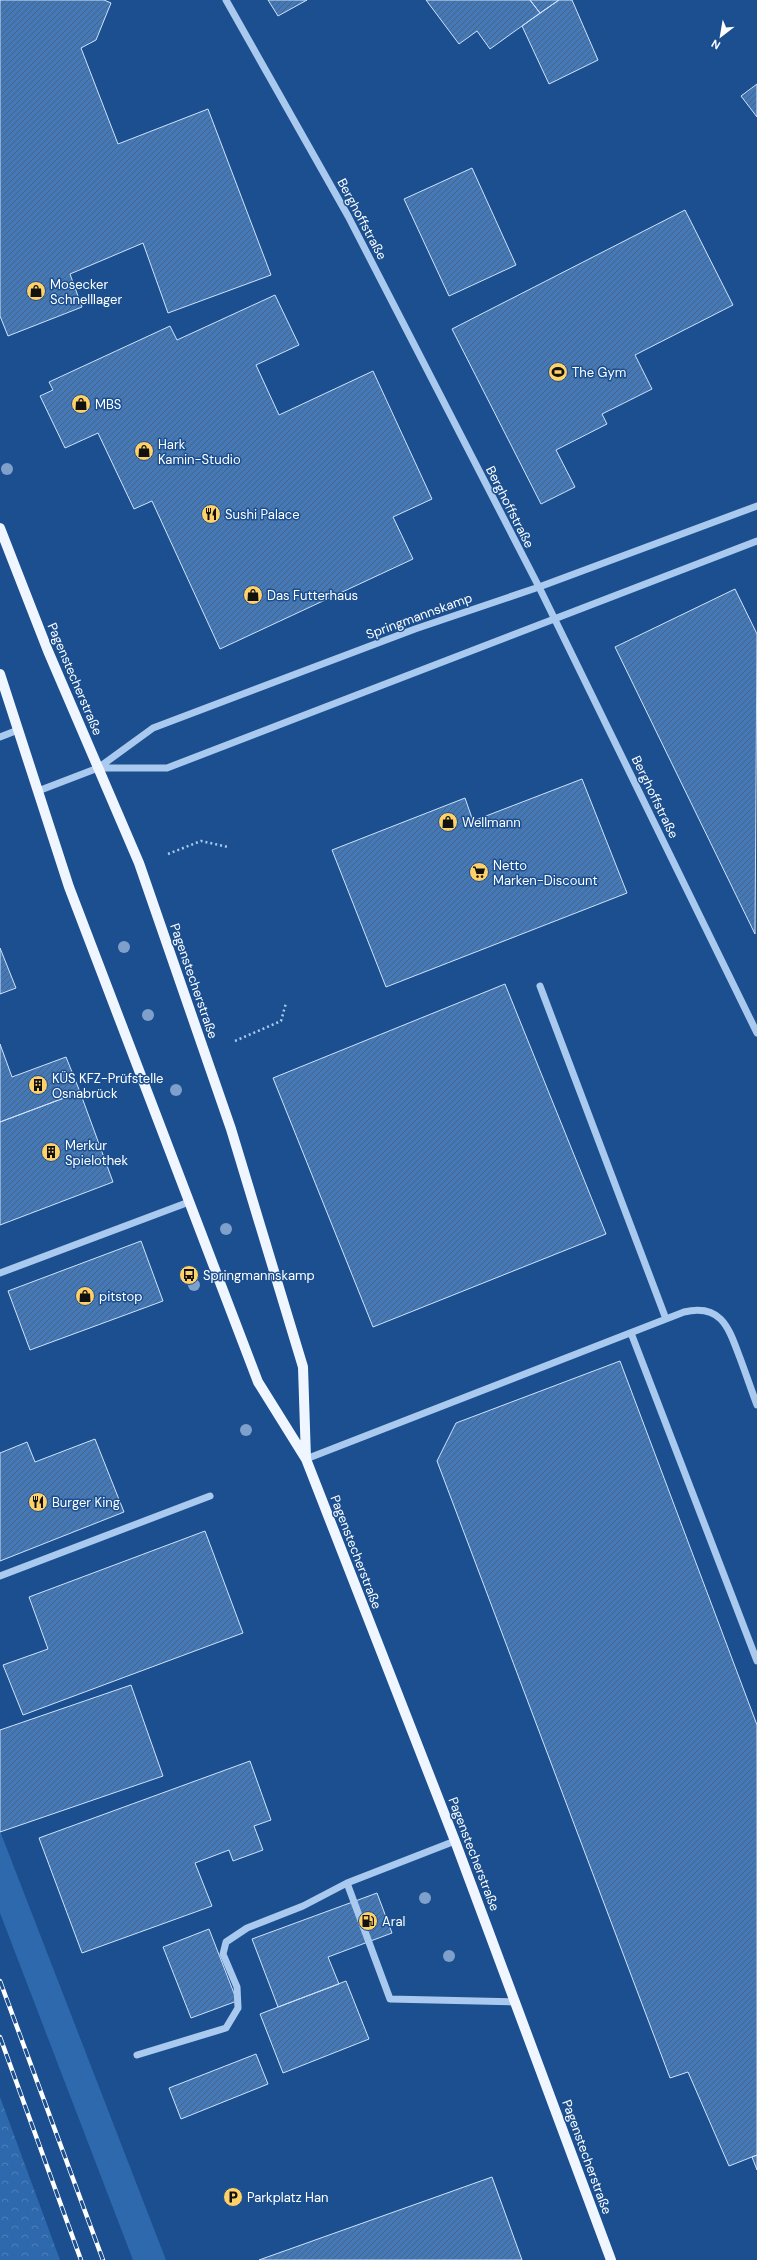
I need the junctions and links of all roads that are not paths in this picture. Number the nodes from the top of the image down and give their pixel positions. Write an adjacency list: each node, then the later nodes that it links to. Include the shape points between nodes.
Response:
1 (226, 0): 5 (street, Berghoffstraße, via 348,216)
2 (757, 506): 5 (street, Springmannskamp)
3 (0, 528): 10 (main road, Pagenstecherstraße, via 48,651)
4 (757, 541): 6 (street, Springmannskamp)
5 (539, 587): 6 (street, Berghoffstraße); 10 (street, Springmannskamp, via 416,629 153,728)
6 (554, 618): 10 (street, Springmannskamp, via 167,768); 13 (street, Berghoffstraße)
7 (0, 674): 8 (main road, Pagenstecherstraße)
8 (18, 730): 9 (street); 11 (main road, Pagenstecherstraße)
9 (0, 737)
10 (98, 768): 11 (street, Springmannskamp); 19 (main road, Pagenstecherstraße, via 139,863 231,1129 301,1359)
11 (38, 791): 14 (main road, Pagenstecherstraße, via 69,887)
12 (540, 986): 16 (street)
13 (757, 1033)
14 (189, 1202): 15 (street); 19 (main road, Pagenstecherstraße, via 258,1382)
15 (0, 1273)
16 (666, 1319): 17 (street); 18 (street, via 698,1309 716,1315 724,1322 729,1329)
17 (631, 1333): 19 (street); 22 (street)
18 (757, 1405)
19 (306, 1459): 23 (main road, Pagenstecherstraße)
20 (210, 1496): 21 (street)
21 (0, 1576)
22 (757, 1661)
23 (455, 1841): 24 (street); 25 (main road, Pagenstecherstraße)
24 (347, 1883): 25 (street, via 390,1999); 26 (street, via 303,1906 247,1928 226,1942 223,1954 237,1987 238,2008 226,2028)
25 (516, 2002): 27 (main road, Pagenstecherstraße)
26 (137, 2055)
27 (611, 2260)

